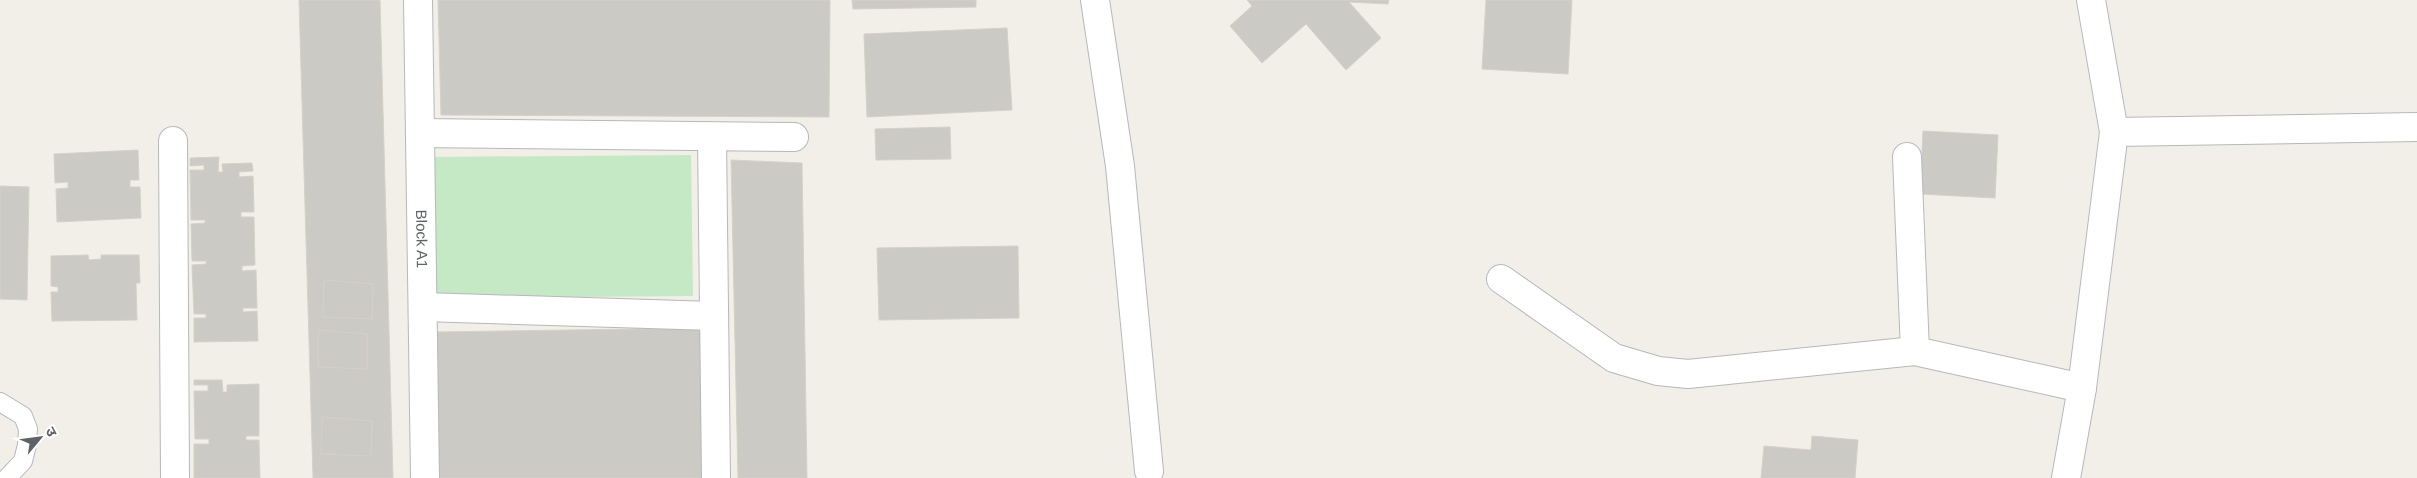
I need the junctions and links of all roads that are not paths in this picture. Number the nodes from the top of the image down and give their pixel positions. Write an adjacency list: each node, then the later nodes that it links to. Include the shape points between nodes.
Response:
1 (418, 0): 6 (street, Block A1)
2 (1095, 0): 17 (street, via 1120,166)
3 (2091, 0): 5 (street)
4 (2417, 127): 5 (street)
5 (2114, 132): 15 (street)
6 (420, 133): 8 (street); 12 (street, Block A1)
7 (794, 137): 8 (street)
8 (712, 138): 13 (street)
9 (173, 141): 19 (street)
10 (1907, 157): 14 (street)
11 (1501, 279): 14 (street, via 1614,358 1658,371 1688,374)
12 (423, 307): 13 (street); 20 (street, Block A1)
13 (714, 316): 21 (street)
14 (1915, 351): 15 (street)
15 (2082, 388): 22 (street)
16 (0, 402): 18 (lane, via 23,416 28,429 23,461)
17 (1149, 471)
18 (7, 478)
19 (175, 478)
20 (426, 478)
21 (716, 478)
22 (2066, 478)

